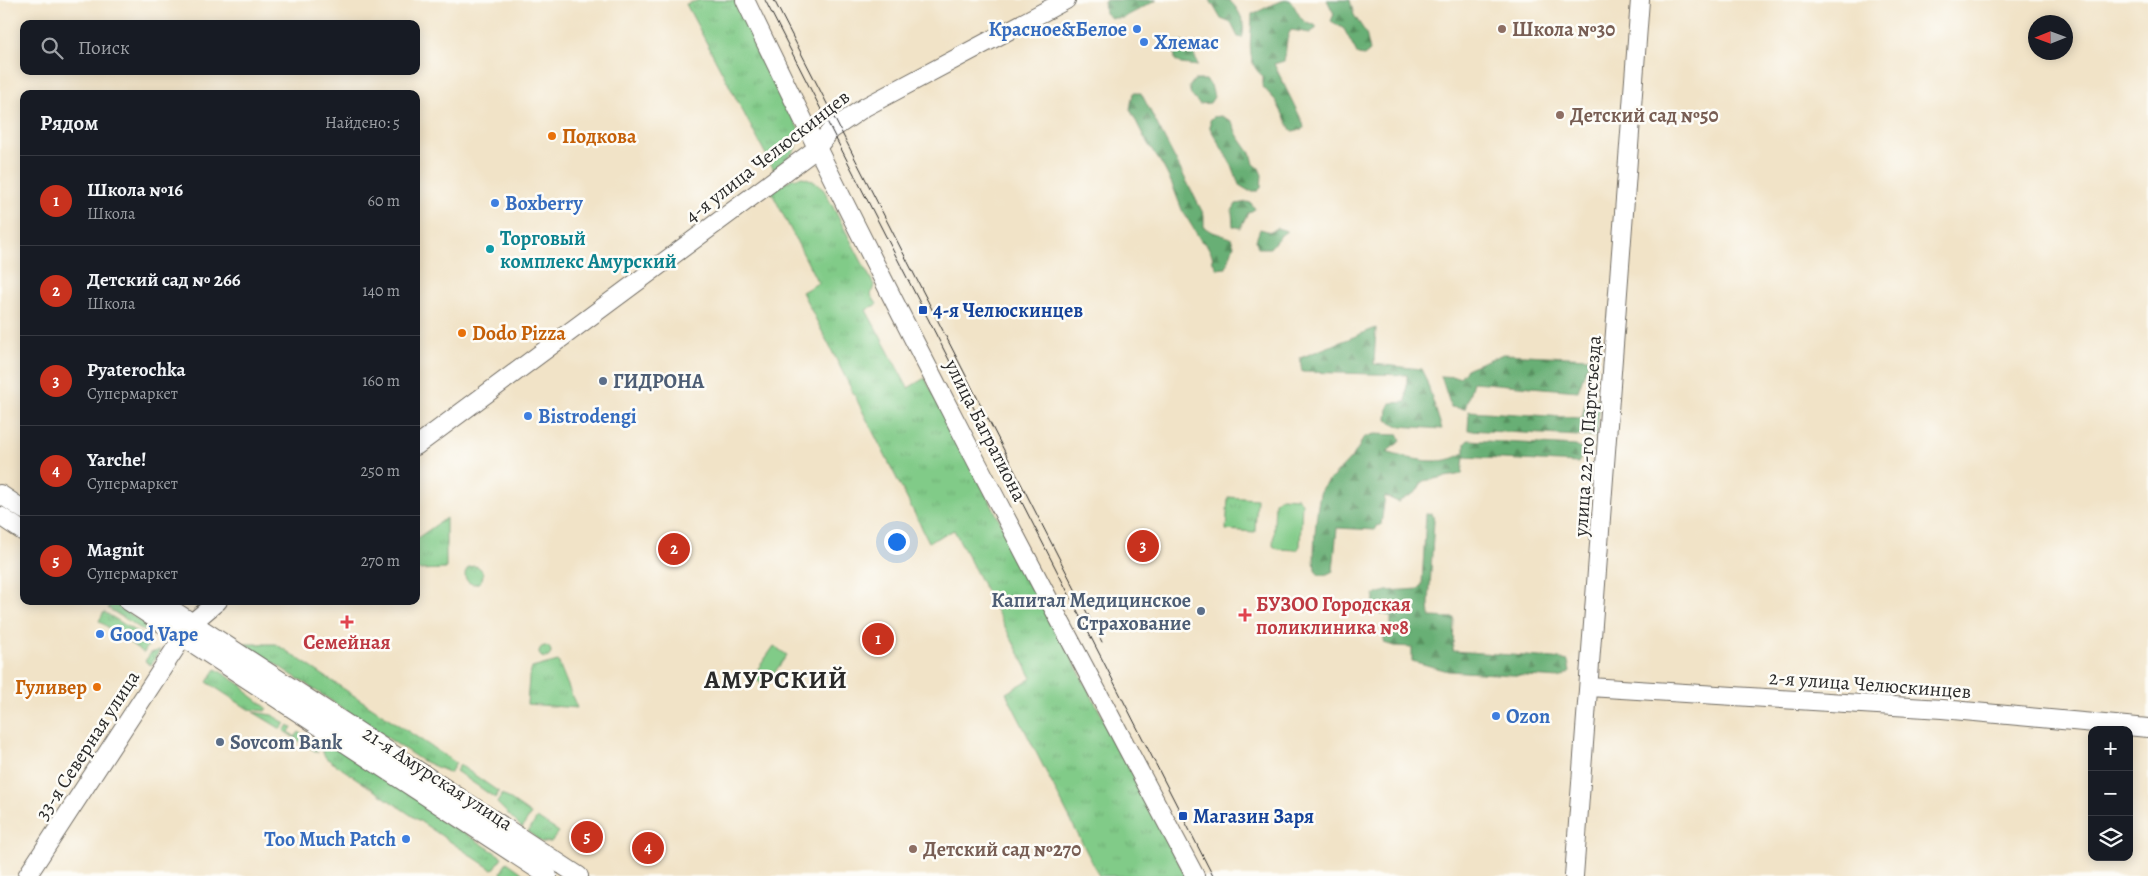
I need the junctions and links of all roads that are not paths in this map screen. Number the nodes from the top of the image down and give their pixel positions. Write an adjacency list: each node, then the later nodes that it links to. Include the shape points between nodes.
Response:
1 (745, 0): 4 (main road, улица Багратиона)
2 (1066, 0): 4 (main road, 4-я улица Челюскинцев, via 865,107 831,130)
3 (1640, 0): 14 (main road, улица 22-го Партсъезда)
4 (816, 148): 5 (main road, 4-я улица Челюскинцев); 19 (main road, улица Багратиона)
5 (420, 443)
6 (0, 494): 7 (main road)
7 (20, 507)
8 (0, 516): 9 (main road)
9 (20, 529)
10 (136, 605): 13 (main road, 21-я Амурская улица)
11 (163, 605): 13 (main road, 21-я Амурская улица)
12 (214, 605): 13 (main road)
13 (187, 630): 16 (main road, 33-я Северная улица); 17 (main road, 21-я Амурская улица); 18 (main road, 21-я Амурская улица)
14 (1589, 687): 15 (main road, 2-я улица Челюскинцев, via 1942,709); 20 (main road, улица 22-го Партсъезда)
15 (2148, 728)
16 (27, 876)
17 (548, 876)
18 (579, 876)
19 (1195, 876)
20 (1574, 876)

